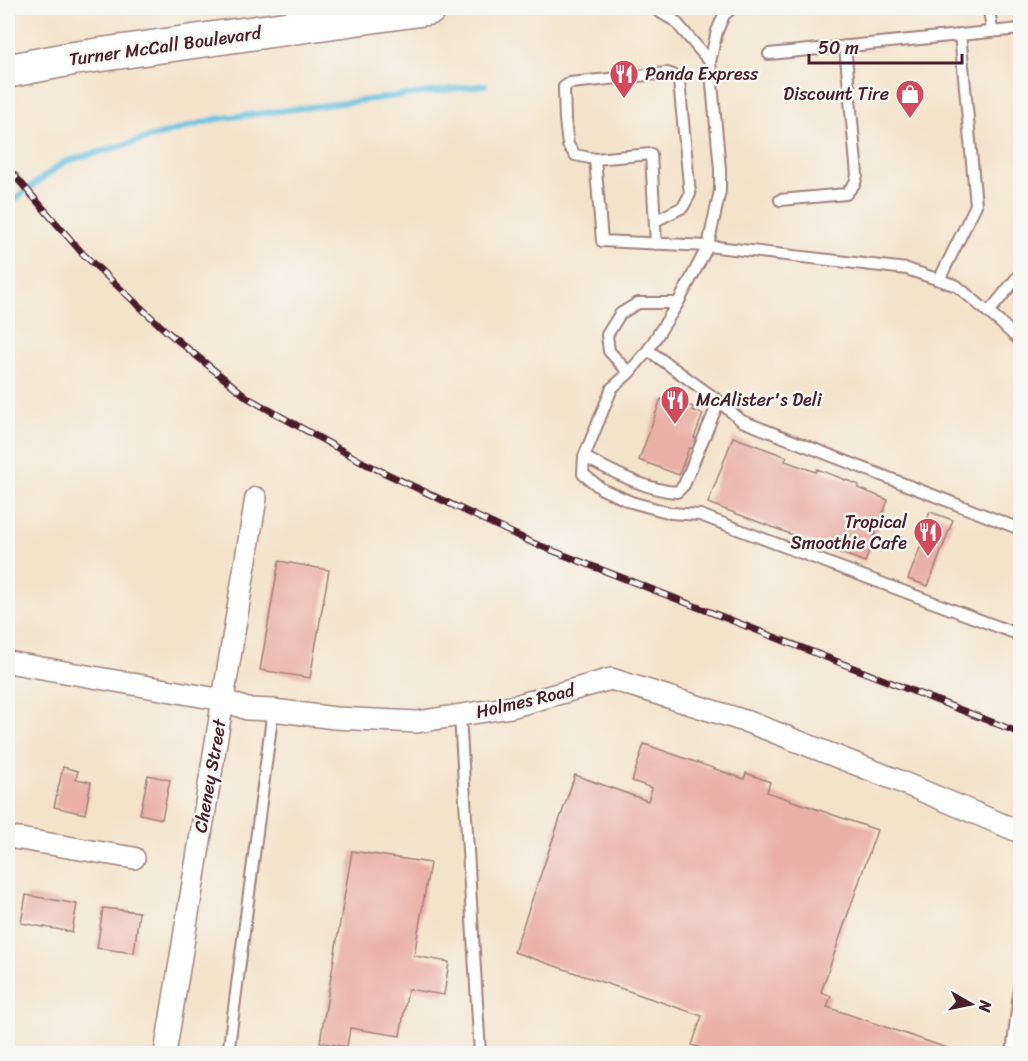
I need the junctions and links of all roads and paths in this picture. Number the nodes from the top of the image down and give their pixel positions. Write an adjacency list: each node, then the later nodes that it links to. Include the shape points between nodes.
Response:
1 (430, 8): 11 (main road, Turner McCall Boulevard)
2 (653, 8): 10 (lane, via 675,21)
3 (732, 8): 10 (lane, via 717,31)
4 (989, 8): 6 (lane)
5 (1020, 29): 6 (lane)
6 (992, 31): 7 (lane)
7 (960, 34): 8 (lane); 18 (lane, via 976,205)
8 (845, 46): 9 (lane); 13 (lane, via 855,183 846,194)
9 (769, 54)
10 (710, 62): 16 (lane, via 720,191)
11 (8, 70)
12 (595, 159): 14 (lane, via 651,154); 14 (lane, via 575,155 568,145 564,87 570,83 667,73 680,81 690,194 683,207); 15 (lane, via 602,241)
13 (780, 200)
14 (655, 220): 15 (lane)
15 (656, 244): 16 (lane)
16 (708, 246): 18 (lane, via 907,269); 19 (lane)
17 (1020, 274): 20 (lane)
18 (939, 280): 20 (lane, via 957,286)
19 (678, 303): 22 (lane); 23 (lane, via 638,303 620,315 607,335 609,351)
20 (989, 312): 21 (lane)
21 (1020, 341)
22 (648, 350): 23 (lane); 24 (lane)
23 (629, 373): 25 (lane, via 612,388)
24 (719, 401): 25 (lane, via 684,485 677,492 662,491); 27 (lane, via 742,421)
25 (584, 457): 28 (lane, via 583,474 602,489 631,502 671,513 700,515)
26 (256, 498): 30 (street, Cheney Street)
27 (1020, 529)
28 (1020, 635)
29 (8, 662): 30 (street, Holmes Road)
30 (223, 700): 31 (street, Holmes Road, via 247,709); 37 (street, Cheney Street)
31 (273, 710): 32 (street, Holmes Road, via 417,722); 38 (lane)
32 (460, 716): 33 (street, Holmes Road, via 511,707 611,679 751,723); 39 (lane)
33 (1020, 832)
34 (8, 837): 35 (street)
35 (134, 858)
36 (1020, 983): 40 (lane)
37 (165, 1053)
38 (228, 1053)
39 (480, 1053)
40 (1012, 1053)

